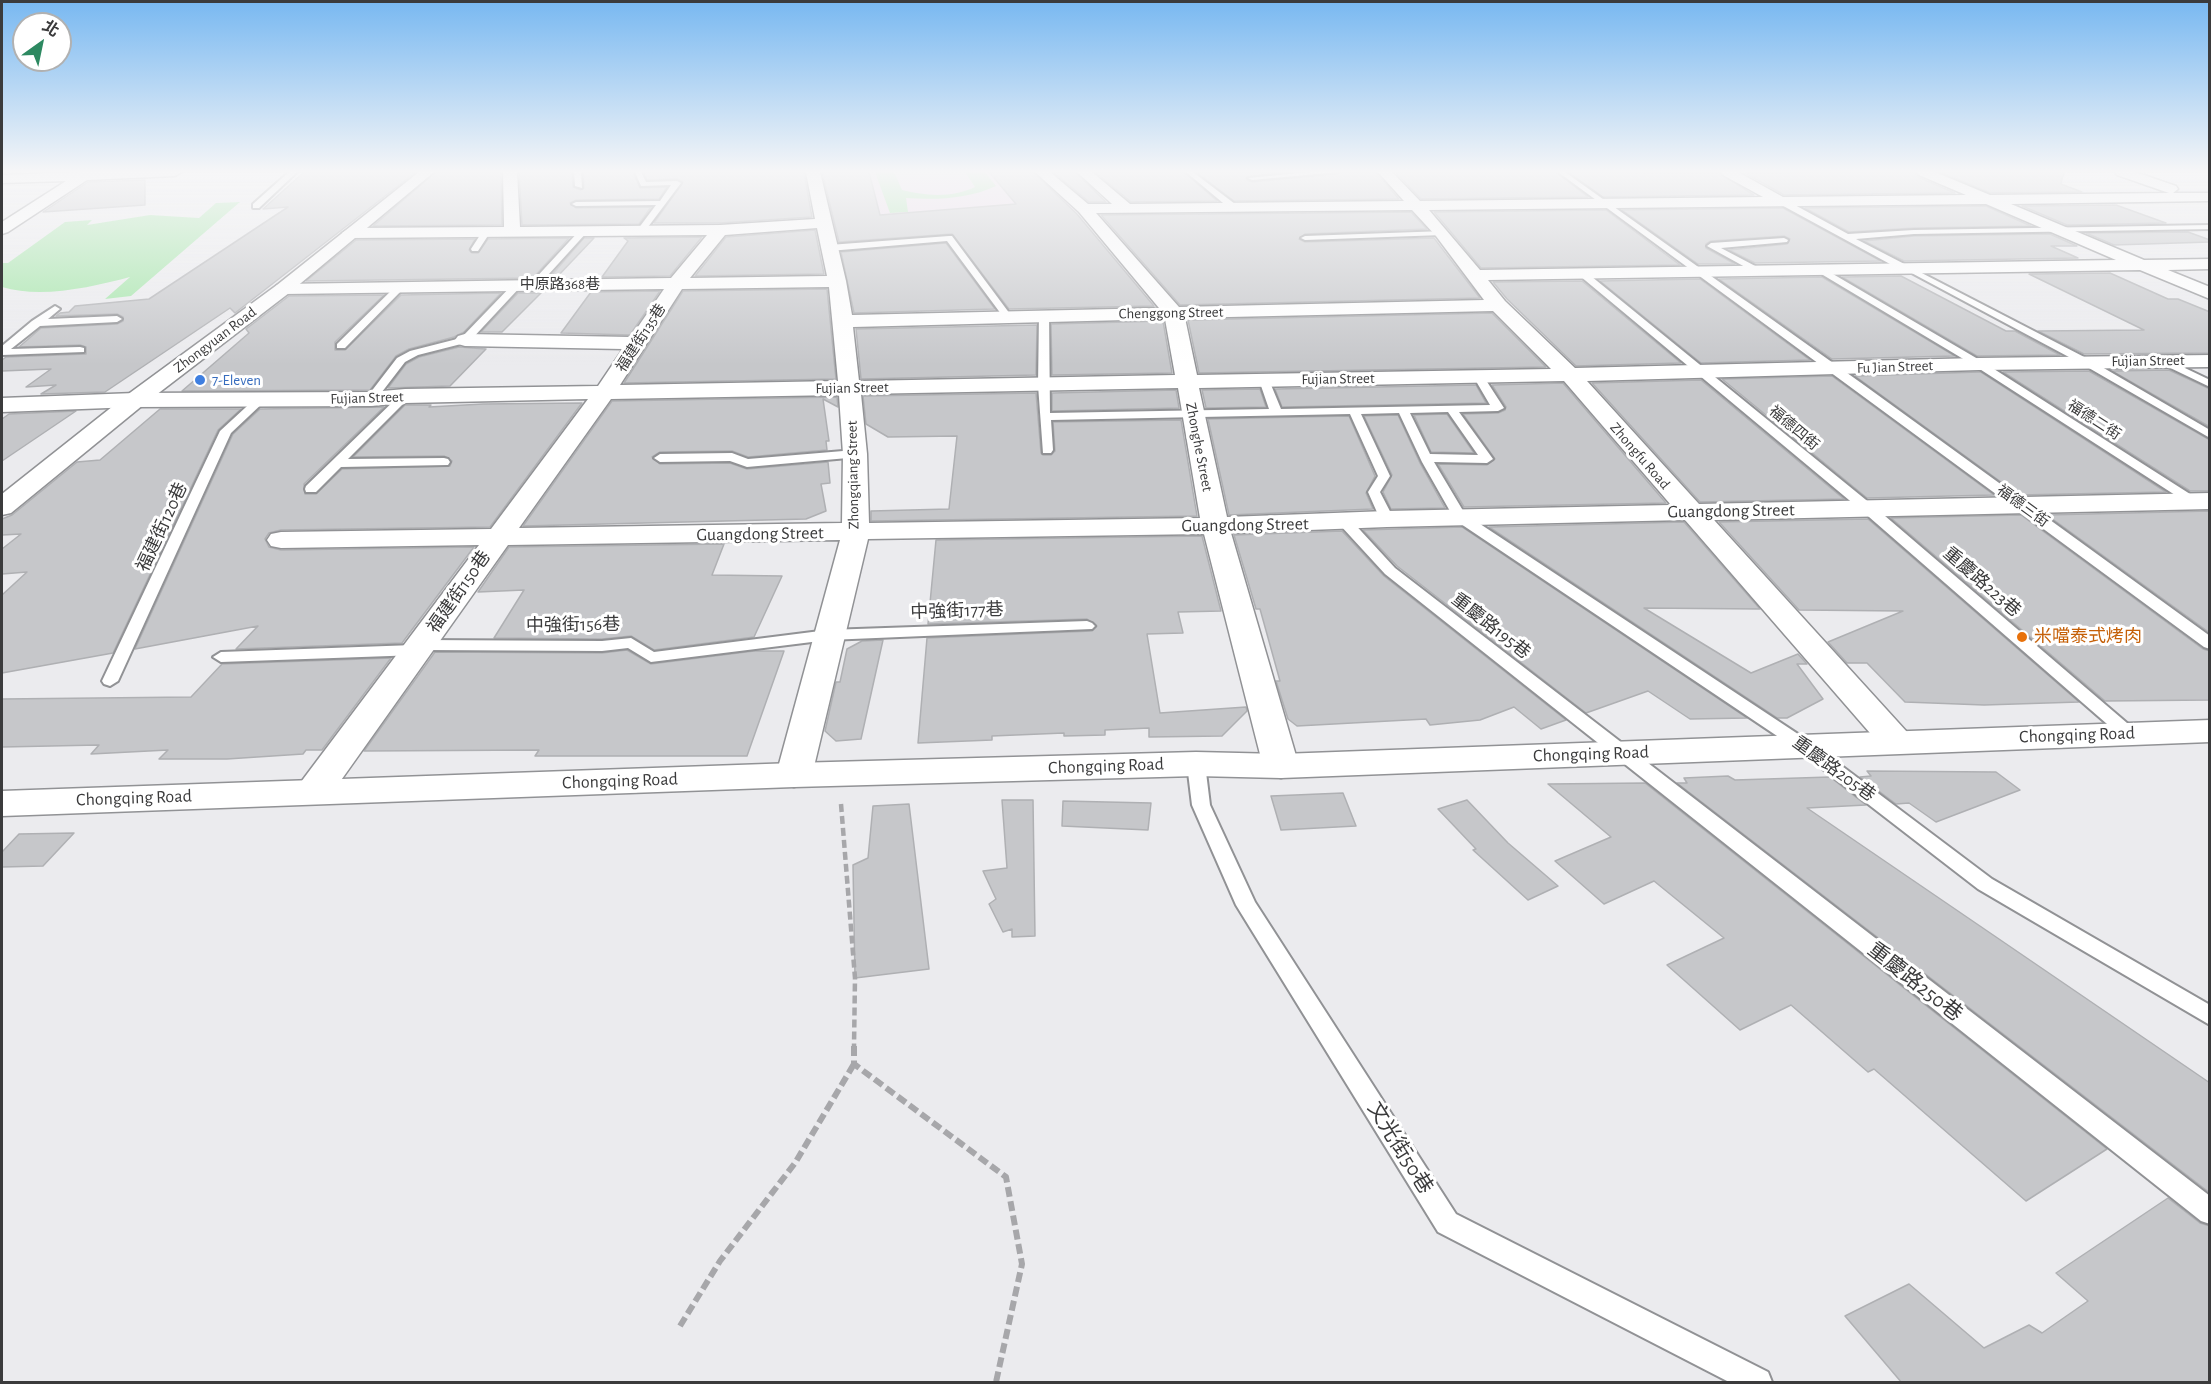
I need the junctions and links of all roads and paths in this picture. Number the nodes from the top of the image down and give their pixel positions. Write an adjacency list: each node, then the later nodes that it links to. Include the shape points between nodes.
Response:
1 (345, 237): 29 (street, Zhongyuan Road)
2 (483, 237): 16 (lane)
3 (578, 237): 26 (lane)
4 (715, 237): 27 (street, 福建街135巷)
5 (827, 237): 15 (street, Zhongqiang Street)
6 (1108, 237): 33 (street)
7 (1344, 237): 13 (lane)
8 (1445, 237): 24 (street, Zhongfu Road)
9 (1652, 237): 22 (lane, 福德三街)
10 (1847, 237): 11 (lane); 19 (lane)
11 (1858, 237)
12 (2074, 237): 18 (street)
13 (1305, 238)
14 (1784, 240): 20 (lane, via 1711,246)
15 (829, 248): 25 (street, Zhongqiang Street); 34 (lane, via 949,238)
16 (475, 249)
17 (2210, 264): 18 (street)
18 (2140, 265): 19 (street); 30 (street)
19 (1907, 268): 21 (street); 46 (lane)
20 (1756, 270): 21 (street); 22 (street)
21 (1821, 270): 47 (lane, 福德二街)
22 (1700, 271): 23 (street); 48 (lane, 福德三街)
23 (1583, 274): 24 (street); 49 (lane, 福德四街)
24 (1475, 275): 31 (street, Zhongfu Road)
25 (837, 281): 27 (street, 中原路368巷); 37 (street, Zhongqiang Street)
26 (527, 284): 27 (street, 中原路368巷); 28 (street, 中原路368巷); 39 (lane)
27 (676, 284): 40 (street, 福建街135巷)
28 (401, 286): 29 (street, 中原路368巷); 41 (lane)
29 (283, 289): 61 (street, Zhongyuan Road)
30 (2210, 294)
31 (1498, 305): 33 (street, Chenggong Street); 50 (street, Zhongfu Road)
32 (55, 309): 38 (lane)
33 (1174, 313): 35 (street, Chenggong Street); 53 (street, Zhonghe Street)
34 (1006, 316): 35 (street, Chenggong Street); 37 (street, Chenggong Street)
35 (1044, 316): 55 (lane)
36 (117, 318): 38 (lane)
37 (843, 321): 56 (street, Zhongqiang Street)
38 (35, 323): 43 (lane)
39 (465, 340): 40 (street); 60 (lane, via 401,360)
40 (638, 343): 57 (street, 福建街135巷)
41 (341, 346)
42 (80, 350): 43 (lane)
43 (2, 352)
44 (2164, 361): 45 (street, Fujian Street); 46 (street, Fujian Street); 54 (lane)
45 (2210, 361)
46 (2086, 362): 47 (street, Fu Jian Street); 69 (lane)
47 (1979, 364): 48 (street, Fu Jian Street); 77 (lane, 福德二街)
48 (1835, 369): 49 (street, Fu Jian Street); 78 (lane, 福德三街)
49 (1703, 372): 50 (street, Fujian Street); 80 (lane, 福德四街)
50 (1569, 374): 51 (street, Fujian Street); 81 (street, Zhongfu Road)
51 (1478, 376): 52 (street, Fujian Street); 63 (lane, via 1498,408)
52 (1264, 380): 53 (street, Fujian Street); 66 (lane)
53 (1186, 381): 55 (street, Fujian Street); 67 (street, Zhonghe Street)
54 (2210, 384)
55 (1043, 385): 56 (street, Fujian Street); 68 (lane)
56 (850, 388): 57 (street, Fujian Street); 71 (street, Zhongqiang Street)
57 (605, 392): 58 (street, Fujian Street); 87 (street, 福建街150巷)
58 (405, 396): 60 (street, Fujian Street); 75 (lane)
59 (262, 398): 60 (street, Fujian Street); 61 (street, Fujian Street); 94 (lane, 福建街120巷, via 226,431)
60 (371, 399)
61 (135, 400): 62 (street, Fujian Street); 79 (street, Zhongyuan Road)
62 (4, 406)
63 (1451, 409): 64 (lane); 73 (lane, via 1487,459)
64 (1403, 410): 65 (lane); 73 (lane)
65 (1354, 411): 66 (lane); 83 (lane, via 1384,476 1374,492)
66 (1276, 412): 67 (lane)
67 (1193, 414): 68 (lane); 85 (street, Zhonghe Street)
68 (1045, 417): 70 (lane)
69 (2210, 435)
70 (1047, 450)
71 (855, 454): 72 (lane, via 747,463 732,457); 86 (street, Zhongqiang Street)
72 (660, 458)
73 (1427, 458): 82 (lane)
74 (444, 462): 75 (lane)
75 (338, 464): 76 (lane)
76 (311, 489)
77 (2202, 501): 78 (street, Guangdong Street)
78 (2020, 504): 80 (street, Guangdong Street); 91 (lane, 福德三街)
79 (2, 507)
80 (1866, 507): 81 (street, Guangdong Street); 96 (lane, 重慶路223巷)
81 (1689, 512): 82 (street, Guangdong Street); 97 (street, Zhongfu Road)
82 (1460, 517): 83 (street, Guangdong Street); 98 (lane, 重慶路205巷)
83 (1387, 519): 84 (street, Guangdong Street)
84 (1345, 522): 85 (street, Guangdong Street); 99 (lane, 重慶路195巷, via 1390,571)
85 (1215, 526): 86 (street, Guangdong Street); 101 (street, Zhonghe Street)
86 (856, 533): 87 (street, Guangdong Street); 90 (street, Zhongqiang Street)
87 (498, 536): 88 (street, Guangdong Street); 92 (street, 福建街150巷)
88 (281, 540)
89 (1087, 626): 90 (lane, 中強街177巷)
90 (828, 635): 92 (lane, 中強街156巷, via 651,657 631,643); 103 (street, Zhongqiang Street)
91 (2210, 644)
92 (420, 647): 93 (lane, 中強街156巷); 104 (street, 福建街150巷)
93 (221, 657)
94 (110, 681)
95 (2210, 731): 96 (street, Chongqing Road)
96 (2128, 733): 97 (street, Chongqing Road)
97 (1894, 740): 98 (street, Chongqing Road)
98 (1804, 747): 99 (street, Chongqing Road); 106 (lane, 重慶路205巷, via 1985,884)
99 (1621, 753): 101 (street, Chongqing Road); 108 (lane, 重慶路250巷)
100 (1196, 764): 101 (street, Chongqing Road); 102 (street, Chongqing Road); 111 (lane, 文光街50巷, via 1202,805 1246,905 1447,1223)
101 (1281, 766)
102 (838, 774): 103 (street, Chongqing Road); 107 (path, via 855,978)
103 (794, 775): 104 (street, Chongqing Road)
104 (314, 791): 105 (street, Chongqing Road)
105 (2, 804)
106 (2210, 1016)
107 (854, 1064): 109 (path, via 795,1163 720,1261); 110 (path, via 1006,1177 1022,1264)
108 (2210, 1212)
109 (680, 1326)
110 (996, 1383)
111 (1758, 1383)

